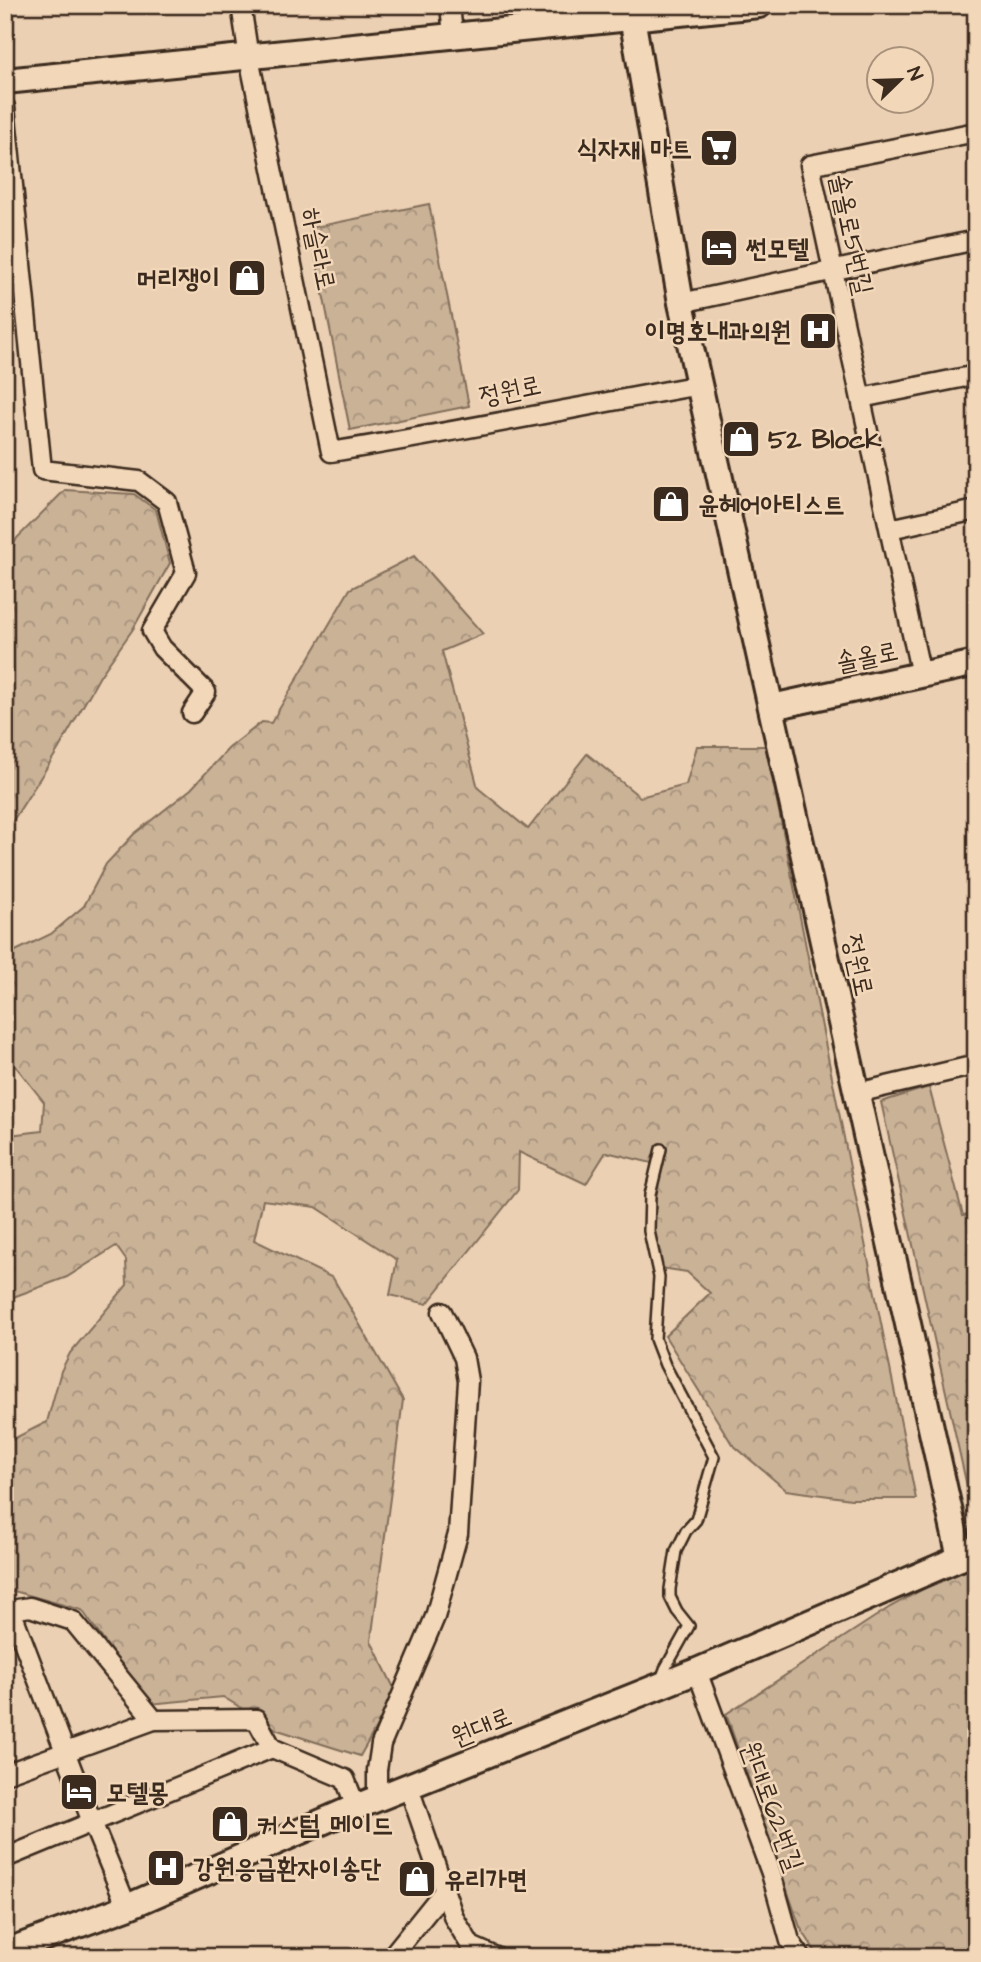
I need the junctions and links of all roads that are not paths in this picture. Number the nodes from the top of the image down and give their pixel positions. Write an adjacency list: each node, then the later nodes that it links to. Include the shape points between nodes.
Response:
1 (241, 5): 6 (street, 하슬라로)
2 (450, 5): 5 (street)
3 (759, 5): 4 (street)
4 (631, 11): 5 (street); 12 (street, 정원로)
5 (453, 35): 6 (street)
6 (249, 58): 7 (street); 16 (street, 하슬라로)
7 (5, 81)
8 (5, 107): 22 (street, via 42,470 139,481 167,502 186,573 152,631 162,648 206,692)
9 (976, 131): 11 (street, 솔올로5번길, via 810,165)
10 (976, 240): 11 (street)
11 (833, 270): 12 (street); 15 (street, 솔올로5번길)
12 (681, 303): 14 (street, 정원로)
13 (976, 375): 15 (street)
14 (700, 385): 16 (street, 정원로); 21 (street, 정원로)
15 (861, 398): 18 (street, 솔올로5번길)
16 (331, 452)
17 (976, 510): 18 (street)
18 (890, 529): 20 (street, 솔올로5번길)
19 (976, 663): 20 (street, 솔올로)
20 (921, 675): 21 (street, 솔올로)
21 (772, 707): 24 (street, 정원로)
22 (192, 713)
23 (976, 1065): 24 (street)
24 (857, 1093): 27 (street, 정원로)
25 (661, 1149): 29 (lane, via 650,1195 649,1231 659,1277 655,1339 714,1457 696,1520 674,1558 670,1597 689,1626)
26 (442, 1312): 35 (street, via 464,1358 468,1381 458,1534 435,1617 381,1744)
27 (968, 1553): 28 (street, 원대로)
28 (696, 1671): 29 (street, 원대로); 43 (street, 원대로62번길, via 771,1873 790,1941)
29 (659, 1686): 34 (street, 원대로)
30 (154, 1720): 31 (street, via 256,1719); 32 (street); 32 (street, via 73,1620 30,1607 11,1610)
31 (272, 1748): 35 (street, via 345,1779); 36 (street)
32 (65, 1752): 33 (street); 36 (street)
33 (5, 1774)
34 (409, 1788): 35 (street, 원대로); 38 (street)
35 (366, 1803): 39 (street, 원대로)
36 (92, 1822): 37 (street); 39 (street)
37 (5, 1858)
38 (445, 1890): 41 (street); 42 (street, via 454,1918 471,1946)
39 (127, 1907): 40 (street, 원대로)
40 (19, 1952)
41 (391, 1957)
42 (496, 1957)
43 (802, 1957)

